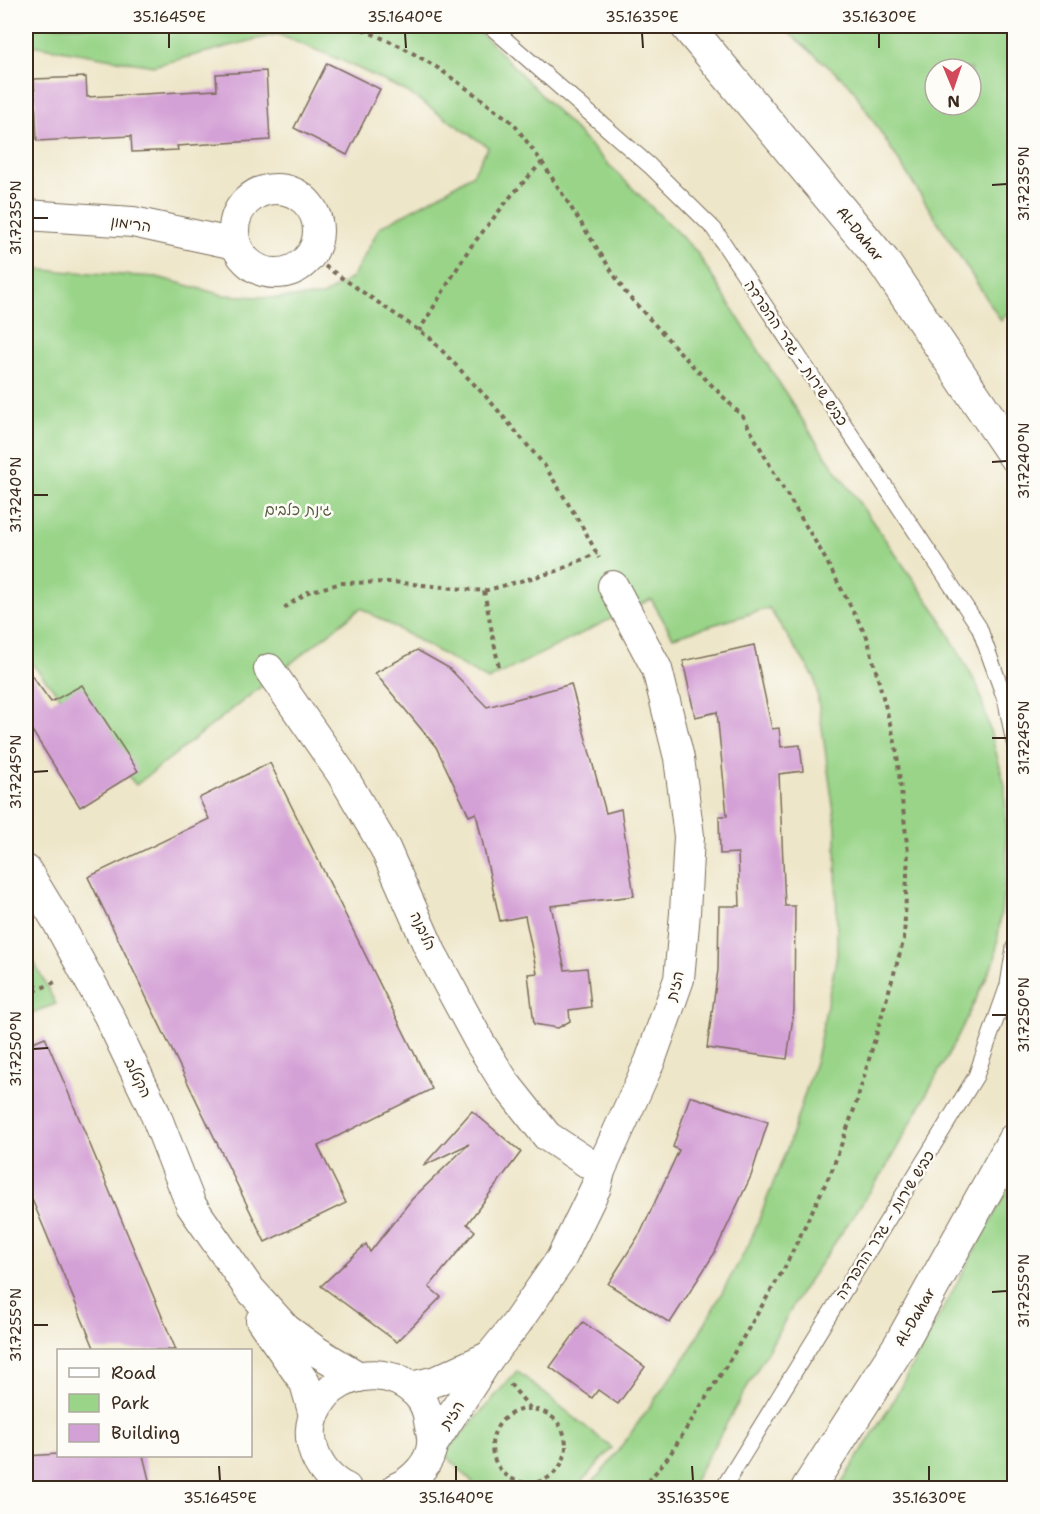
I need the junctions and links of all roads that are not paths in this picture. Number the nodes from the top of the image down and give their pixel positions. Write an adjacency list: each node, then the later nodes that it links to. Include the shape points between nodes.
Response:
1 (490, 26): 8 (lane, כביש שירות - גדר ההפרדה, via 650,166 714,230 979,627 1006,702)
2 (687, 26): 5 (street, Al-Dahar, via 883,261)
3 (26, 215): 4 (street, הרימון, via 133,222)
4 (236, 244): 4 (street, via 236,215 257,193 271,189 297,194 315,216 318,231 310,256 286,272 254,267)
5 (1014, 455)
6 (613, 585): 12 (street, הזית, via 657,669 679,758 689,836 679,979 650,1061)
7 (269, 669): 12 (street, הליבנה, via 341,773 385,848 431,952 505,1083 547,1136)
8 (1014, 742)
9 (26, 870): 13 (street, הקטלב, via 109,1016 153,1108 191,1205)
10 (1014, 947): 23 (lane, כביש שירות - גדר ההפרדה, via 1008,985 976,1076)
11 (1014, 1140): 24 (street, Al-Dahar, via 900,1345)
12 (600, 1172): 14 (street, הזית, via 561,1259)
13 (248, 1287): 16 (street, הקטלב, via 286,1329); 17 (street, הקטלב, via 256,1313 305,1383)
14 (490, 1356): 15 (street, הזית, via 436,1381 411,1387); 18 (street, הזית)
15 (390, 1376): 16 (street); 18 (street, via 416,1393 428,1410)
16 (359, 1377): 17 (street, via 341,1382 325,1395)
17 (314, 1415): 19 (street, via 311,1436)
18 (432, 1444): 22 (street, הזית, via 421,1470)
19 (315, 1456): 20 (street); 21 (street, via 323,1471)
20 (312, 1488)
21 (346, 1488)
22 (396, 1488)
23 (723, 1488)
24 (808, 1488)

